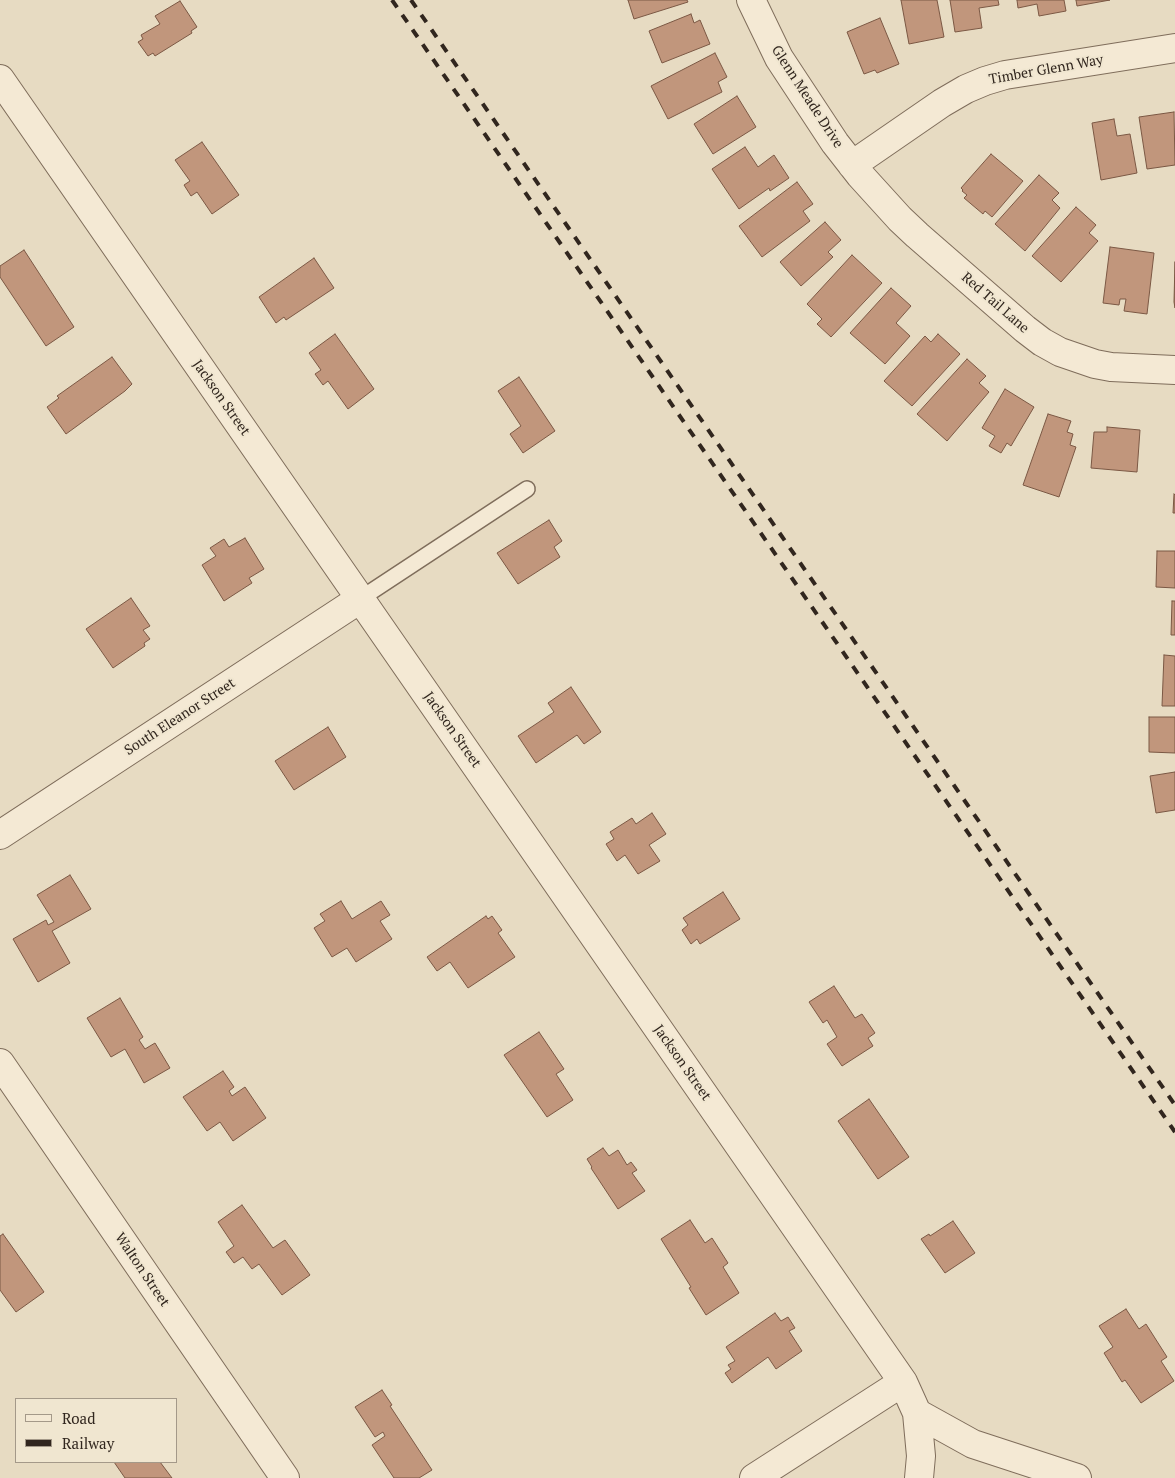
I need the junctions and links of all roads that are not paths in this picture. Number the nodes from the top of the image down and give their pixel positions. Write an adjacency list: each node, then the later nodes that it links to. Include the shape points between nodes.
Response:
1 (751, 0): 4 (street, Glenn Meade Drive, via 779,58)
2 (1175, 48): 4 (street, Timber Glenn Way, via 985,81 942,103)
3 (3, 90): 7 (street, Jackson Street)
4 (852, 165): 5 (street, Red Tail Lane, via 917,235 1042,342 1095,364)
5 (1175, 370)
6 (527, 489): 7 (lane)
7 (360, 599): 8 (street, South Eleanor Street); 10 (street, Jackson Street)
8 (0, 835)
9 (0, 1062): 12 (street, Walton Street)
10 (903, 1382): 11 (street, Jackson Street); 13 (street)
11 (916, 1414): 14 (street, Jackson Street, via 921,1456); 15 (street, via 973,1444)
12 (284, 1478)
13 (754, 1478)
14 (919, 1478)
15 (1077, 1478)

